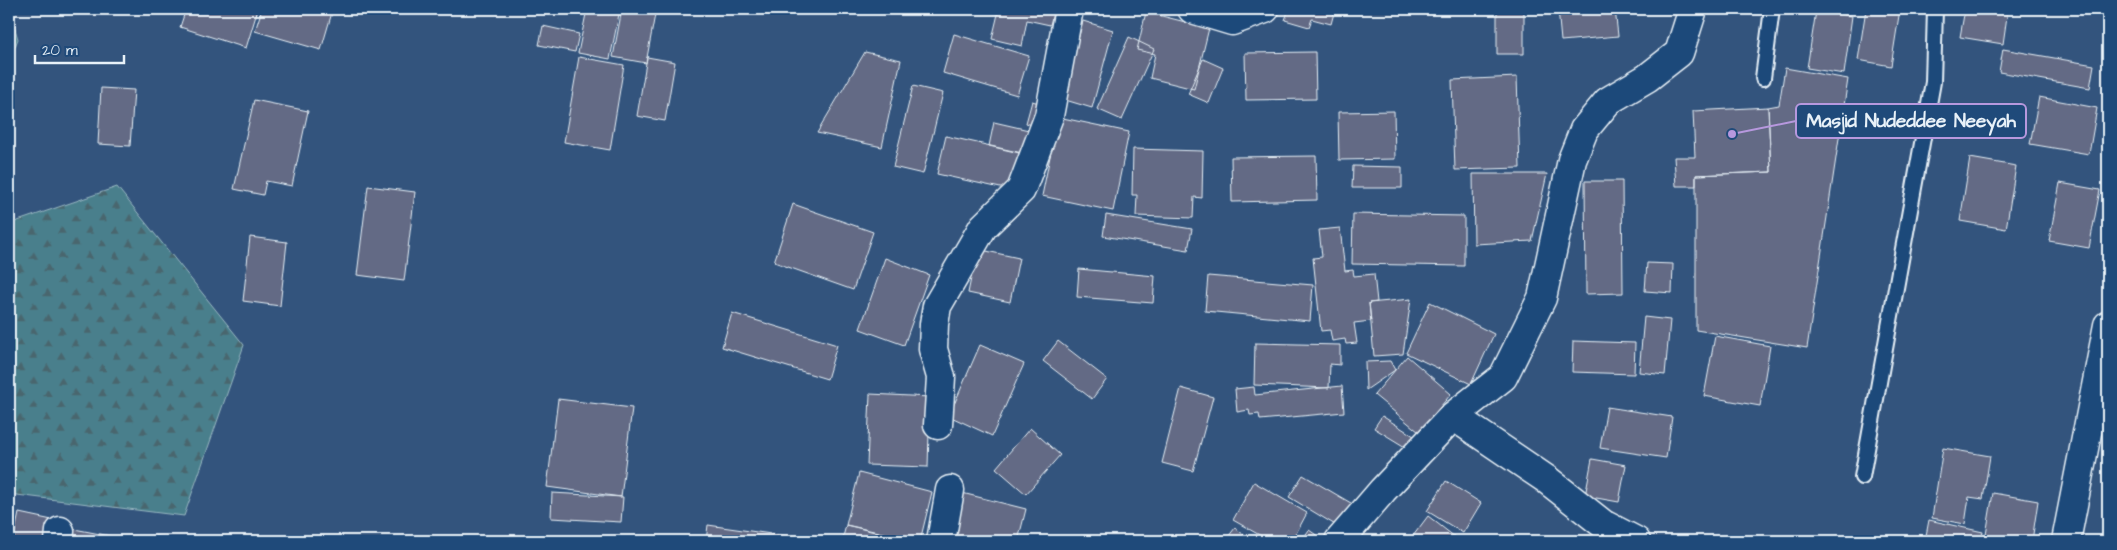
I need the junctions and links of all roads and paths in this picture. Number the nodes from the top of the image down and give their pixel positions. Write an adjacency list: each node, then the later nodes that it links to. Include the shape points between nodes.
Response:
1 (1069, 9): 10 (street, via 1049,116 1021,190 983,227 937,306 933,349 941,377)
2 (1192, 9): 3 (street, via 1232,20)
3 (1265, 9)
4 (1693, 9): 9 (street, via 1679,53 1608,101 1584,130 1572,160 1542,298 1532,321 1503,377)
5 (1772, 9): 7 (lane)
6 (1934, 9): 11 (lane, via 1933,82)
7 (1763, 78)
8 (2108, 325): 16 (street)
9 (1453, 416): 14 (street); 15 (street, via 1546,479 1602,524)
10 (938, 425)
11 (1862, 477)
12 (950, 490): 13 (street)
13 (941, 541)
14 (1339, 541)
15 (1636, 541)
16 (2066, 541)

